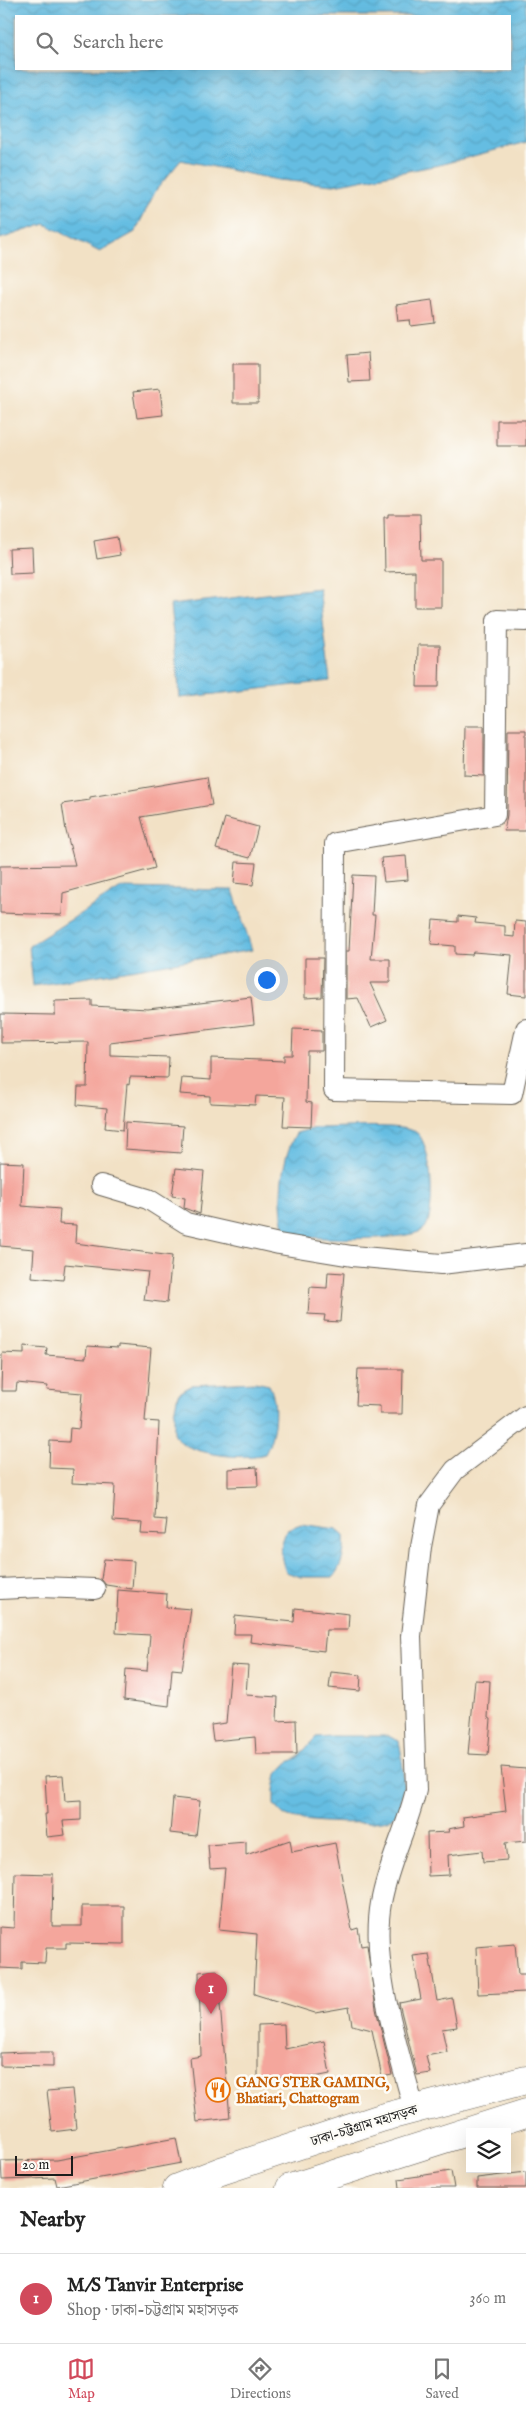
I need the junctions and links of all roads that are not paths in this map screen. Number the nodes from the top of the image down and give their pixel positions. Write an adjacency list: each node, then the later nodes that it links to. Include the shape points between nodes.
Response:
1 (526, 621): 2 (street, via 497,620 494,814 335,843 334,1090 512,1094)
2 (526, 1029)
3 (101, 1185): 4 (street, via 148,1199 186,1223 352,1256 441,1264)
4 (526, 1254)
5 (526, 1416): 9 (street, via 455,1470 429,1505 421,1546 411,1636 416,1790 387,1872 380,1905 379,1942 385,1990)
6 (95, 1589): 7 (street, via 40,1587)
7 (0, 1590)
8 (526, 2080): 9 (highway, ঢাকা-চট্টগ্রাম মহাসড়ক)
9 (414, 2109): 11 (highway, ঢাকা-চট্টগ্রাম মহাসড়ক, via 220,2171)
10 (526, 2113): 12 (highway)
11 (177, 2188)
12 (290, 2188)

